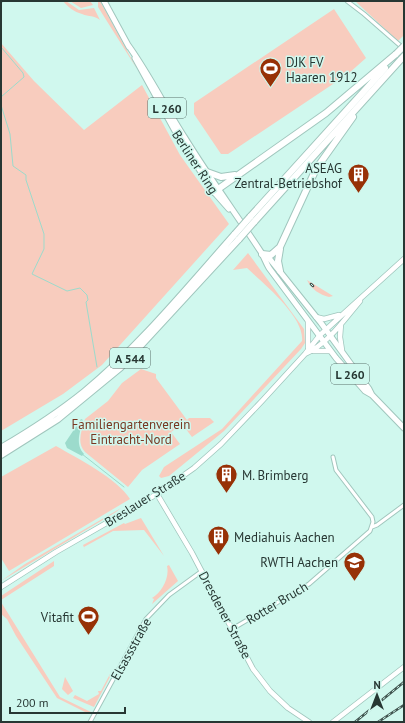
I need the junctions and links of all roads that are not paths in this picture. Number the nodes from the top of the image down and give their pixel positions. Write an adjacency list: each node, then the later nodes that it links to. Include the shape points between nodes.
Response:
1 (347, 1): 4 (street)
2 (105, 2): 3 (main road, Berliner Ring / L 260)
3 (128, 44): 7 (main road, Berliner Ring / L 260, via 146,69 184,138); 9 (main road, Berliner Ring / L 260, via 180,140)
4 (404, 47): 5 (highway, A 544, bridge)
5 (400, 56): 6 (highway, A 544); 8 (highway, via 326,113); 10 (highway, A 544)
6 (365, 99): 10 (highway, A 544); 12 (highway, via 316,169)
7 (207, 172): 8 (highway, via 221,177); 9 (main road, Berliner Ring / L 260)
8 (238, 174): 9 (highway)
9 (216, 190): 13 (main road, Berliner Ring / L 260)
10 (252, 220): 11 (highway, A 544, bridge)
11 (237, 237): 30 (highway, A 544, via 85,392); 31 (highway, A 544, via 120,368 58,419)
12 (280, 247): 13 (highway, via 272,255); 15 (highway)
13 (262, 254): 15 (main road, Berliner Ring / L 260, via 270,258); 19 (main road, Berliner Ring / L 260, via 269,268)
14 (404, 259): 16 (street)
15 (280, 271): 18 (main road, Berliner Ring / L 260)
16 (369, 290): 17 (street, Breslauer Straße); 20 (street, Breslauer Straße)
17 (341, 315): 18 (street, via 327,319); 21 (street, Breslauer Straße)
18 (315, 317): 21 (main road, Berliner Ring / L 260)
19 (308, 319): 22 (main road, Berliner Ring / L 260); 25 (street)
20 (341, 324): 23 (street, Breslauer Straße); 27 (street, via 340,342)
21 (326, 330): 22 (street, Breslauer Straße); 23 (main road, Berliner Ring / L 260)
22 (320, 335): 24 (main road, Berliner Ring / L 260); 25 (street, Breslauer Straße)
23 (330, 336): 24 (street, Breslauer Straße); 27 (main road, Berliner Ring / L 260)
24 (324, 342): 25 (street, Breslauer Straße); 26 (main road, Berliner Ring / L 260)
25 (310, 350): 26 (street); 33 (street, Breslauer Straße, via 221,444 184,477)
26 (330, 351): 28 (main road, Berliner Ring / L 260)
27 (343, 356): 28 (main road, Berliner Ring / L 260)
28 (372, 395): 29 (main road, Berliner Ring / L 260)
29 (404, 428)
30 (1, 448)
31 (1, 455)
32 (333, 457): 35 (street, via 336,470 372,517)
33 (157, 494): 36 (street, Dresdener Straße); 37 (street, Breslauer Straße)
34 (404, 505): 35 (street, Rotter Bruch)
35 (372, 527): 38 (street, Rotter Bruch, via 360,541 309,584)
36 (202, 571): 38 (street, Dresdener Straße); 40 (street, Elsassstraße, via 169,594 146,620)
37 (1, 587)
38 (232, 630): 41 (street, Dresdener Straße, via 253,669 270,692)
39 (404, 668): 42 (street)
40 (90, 722)
41 (310, 722)
42 (333, 722)

